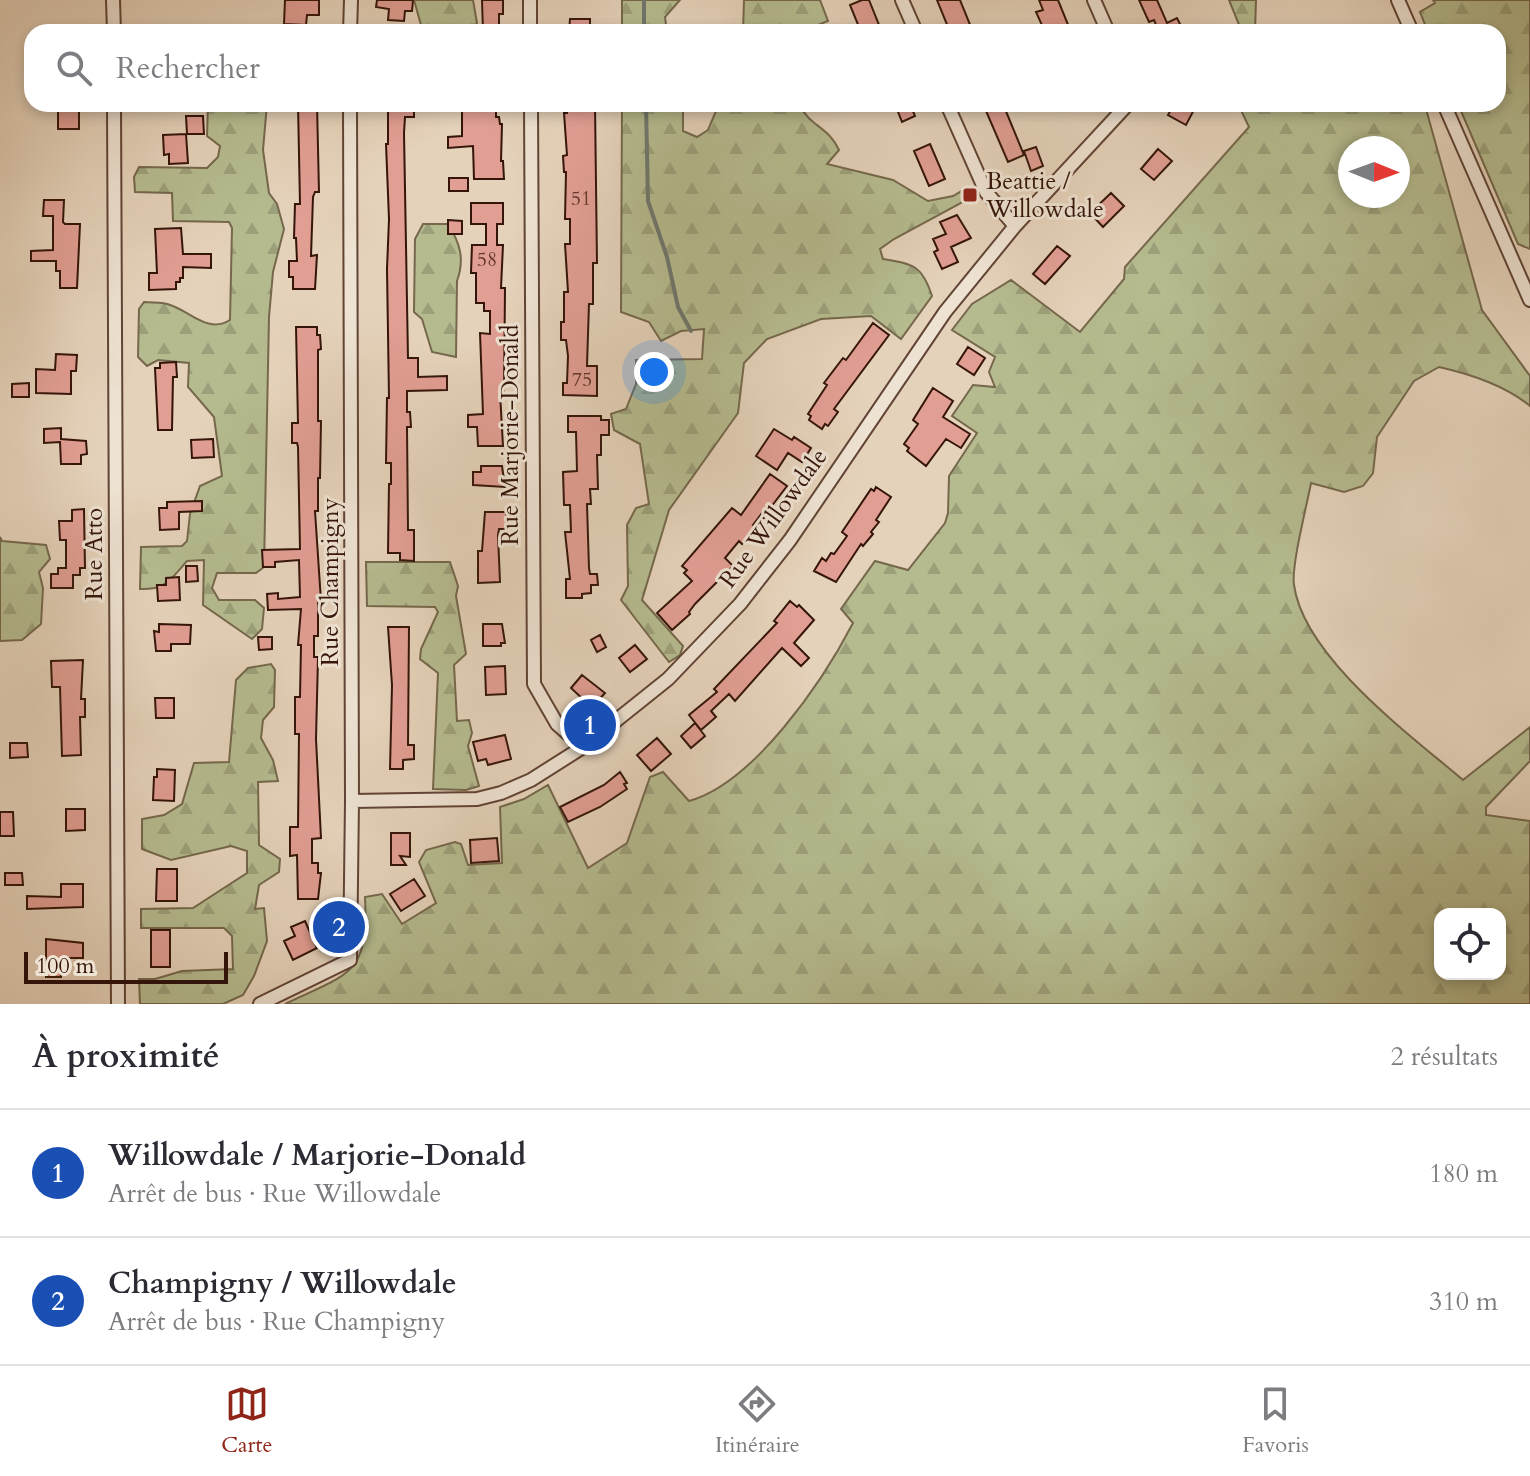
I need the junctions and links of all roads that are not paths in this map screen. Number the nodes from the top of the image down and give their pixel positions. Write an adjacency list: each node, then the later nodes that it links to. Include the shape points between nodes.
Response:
1 (113, 0): 7 (street)
2 (351, 0): 8 (street)
3 (530, 0): 9 (street)
4 (902, 0): 10 (street)
5 (1094, 0): 11 (street)
6 (1398, 0): 12 (street)
7 (114, 24)
8 (350, 24)
9 (530, 24)
10 (912, 24)
11 (1104, 24)
12 (1408, 24)
13 (114, 112): 23 (street, Rue Atto)
14 (350, 112): 22 (street, Rue Champigny)
15 (531, 112): 21 (street, Rue Marjorie-Donald, via 534,684 557,724)
16 (951, 112): 19 (street, via 986,192)
17 (1121, 112): 19 (street, Rue Willowdale)
18 (1448, 112): 20 (street)
19 (1015, 226): 21 (street, Rue Willowdale, via 945,312 801,525 740,604 668,679)
20 (1530, 300)
21 (583, 747): 22 (street, Rue Willowdale, via 531,780 477,799)
22 (352, 801): 24 (street, Rue Champigny, via 350,960)
23 (118, 1004)
24 (260, 1004)

